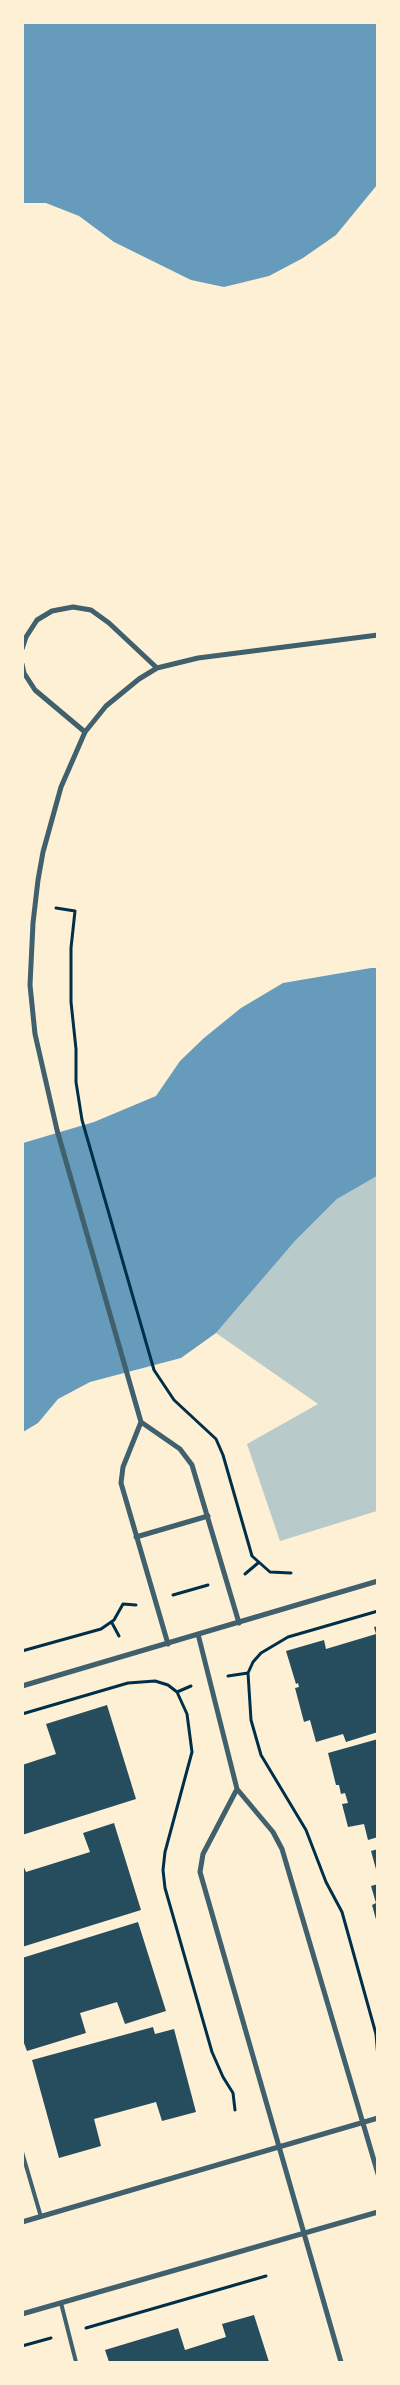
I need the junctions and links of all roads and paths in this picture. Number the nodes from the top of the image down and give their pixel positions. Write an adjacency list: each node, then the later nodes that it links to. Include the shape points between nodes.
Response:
1 (378, 635): 4 (street, via 251,650)
2 (22, 649): 4 (street, via 37,620 52,611 73,607 91,610 109,623)
3 (22, 664): 5 (street, via 35,690)
4 (157, 668): 5 (street, via 120,693)
5 (85, 732): 6 (street, via 61,786 43,852)
6 (35, 904): 7 (street, via 30,964 35,1034 57,1130); 10 (path, via 75,911 71,1002 82,1120 154,1370 174,1400 216,1439 252,1556 270,1572)
7 (141, 1422): 8 (street, via 180,1449 195,1473); 9 (street, via 121,1476)
8 (208, 1516): 9 (street); 12 (street)
9 (136, 1537): 14 (street)
10 (291, 1573)
11 (378, 1581): 12 (street)
12 (239, 1623): 13 (street)
13 (198, 1634): 14 (street); 17 (street)
14 (168, 1644): 16 (street)
15 (248, 1673): 18 (path, via 250,1720 261,1754 306,1830 326,1882 342,1912 376,2034)
16 (22, 1686)
17 (237, 1788): 20 (street, via 282,1848); 21 (street, via 203,1854 200,1872)
18 (378, 2058)
19 (378, 2118): 20 (street)
20 (362, 2122): 21 (street); 23 (street)
21 (279, 2147): 25 (street); 27 (street)
22 (22, 2152): 25 (lane)
23 (378, 2174)
24 (378, 2212): 27 (street)
25 (41, 2217): 26 (street)
26 (22, 2222)
27 (304, 2233): 29 (street); 34 (street)
28 (266, 2276): 31 (path)
29 (61, 2303): 30 (street); 31 (lane)
30 (22, 2314)
31 (68, 2332): 32 (path); 33 (lane)
32 (22, 2346)
33 (76, 2362)
34 (341, 2362)

